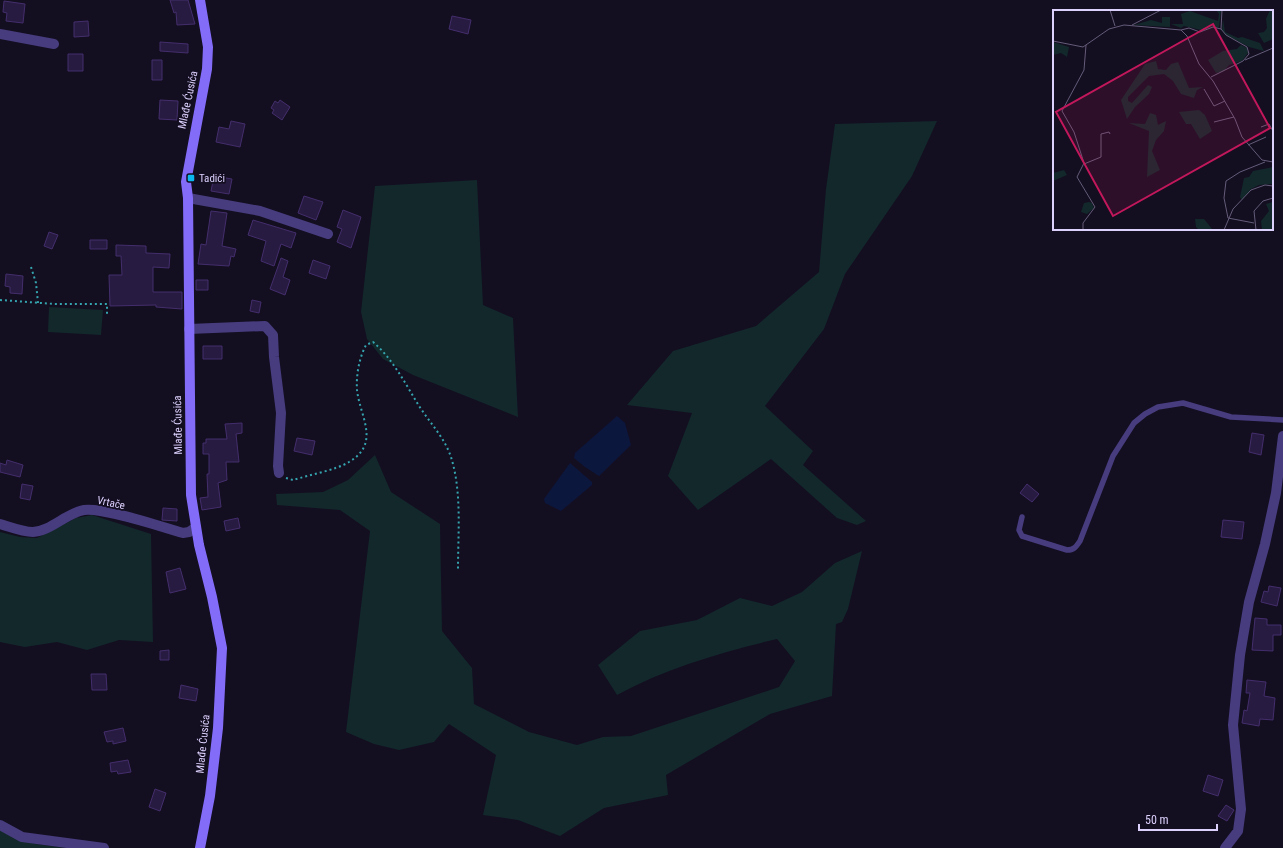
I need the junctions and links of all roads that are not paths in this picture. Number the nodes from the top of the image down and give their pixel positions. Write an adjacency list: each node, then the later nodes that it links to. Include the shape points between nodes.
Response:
1 (200, 0): 4 (street, Mlađe Ćusića, via 208,47 207,69 188,167)
2 (0, 34): 3 (street)
3 (54, 44)
4 (188, 198): 5 (street, via 260,211); 6 (street, Mlađe Ćusića)
5 (328, 234)
6 (189, 329): 9 (street, via 265,326 273,335 280,413); 12 (street, Mlađe Ćusića, via 191,495)
7 (1283, 420): 10 (lane, via 1231,417 1183,403 1158,407 1134,424 1114,456 1076,547 1066,550 1022,536 1019,530)
8 (1283, 436): 16 (street, via 1276,493 1249,602 1240,655 1233,725 1241,809 1238,831)
9 (279, 473)
10 (1022, 517)
11 (0, 524): 12 (street, Vrtače, via 33,532 85,510 183,533)
12 (195, 528): 15 (street, Mlađe Ćusića, via 222,648 218,728 210,796)
13 (0, 825): 14 (street, via 22,837)
14 (104, 848)
15 (200, 848)
16 (1225, 848)

